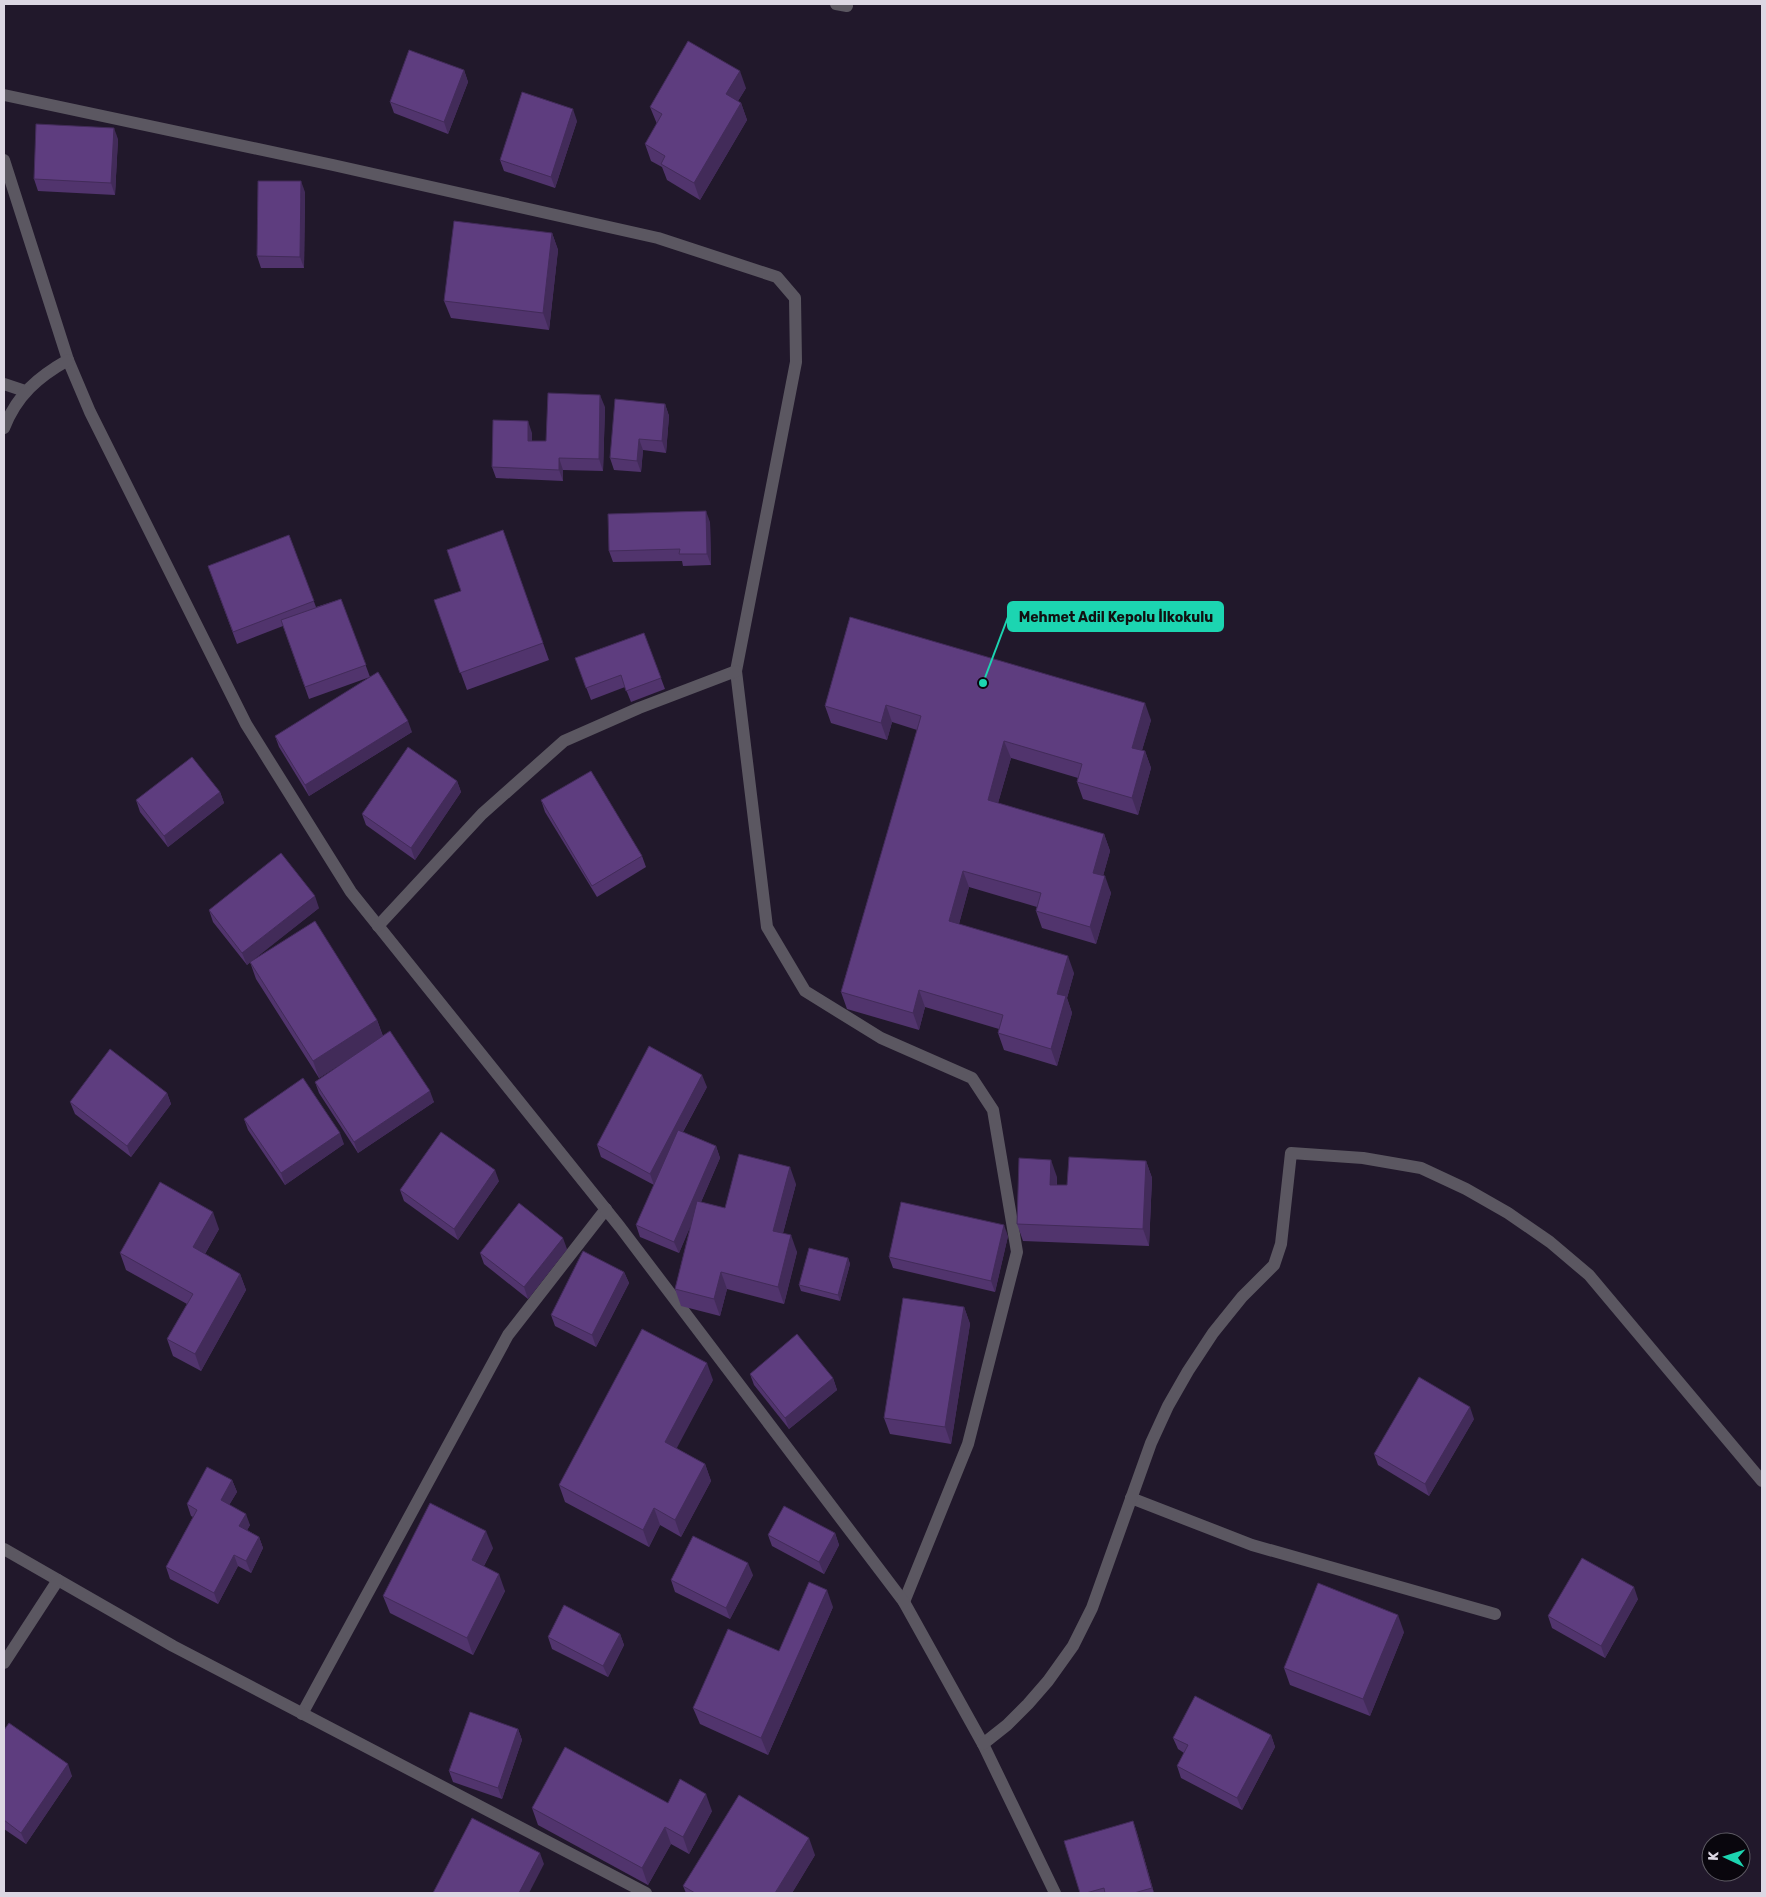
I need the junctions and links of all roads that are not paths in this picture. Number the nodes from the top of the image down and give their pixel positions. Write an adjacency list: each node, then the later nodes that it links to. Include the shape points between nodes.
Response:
1 (4, 95): 7 (street, via 658,238 777,277 795,298 796,362)
2 (4, 160): 3 (street)
3 (68, 360): 5 (street, via 44,374); 8 (street, via 95,421 246,724 351,892)
4 (4, 384): 5 (street)
5 (25, 391): 6 (street)
6 (4, 428)
7 (736, 670): 8 (street, via 564,741 482,814); 14 (street, via 767,927 805,991 881,1038 972,1078 992,1110 1017,1252 968,1444)
8 (378, 926): 9 (street)
9 (606, 1209): 14 (street); 17 (street, via 508,1335)
10 (1762, 1481): 11 (street, via 1589,1275 1550,1242 1466,1189 1421,1168 1363,1158 1291,1153 1280,1244 1274,1265 1242,1297 1188,1371 1151,1443)
11 (1131, 1498): 15 (street, via 1252,1545); 18 (street, via 1092,1608 1073,1646 1028,1704)
12 (4, 1549): 13 (street)
13 (58, 1580): 16 (street); 17 (street)
14 (904, 1602): 18 (street)
15 (1495, 1614)
16 (4, 1663)
17 (302, 1714): 19 (street)
18 (983, 1744): 20 (street)
19 (646, 1893)
20 (1055, 1893)

